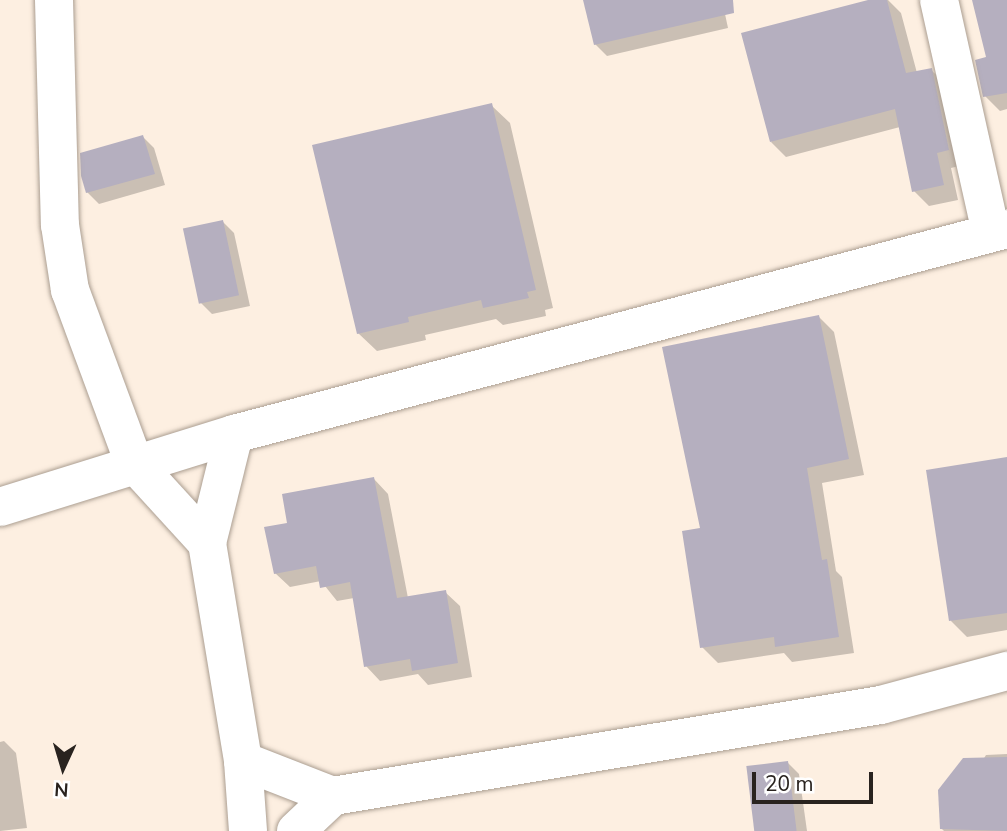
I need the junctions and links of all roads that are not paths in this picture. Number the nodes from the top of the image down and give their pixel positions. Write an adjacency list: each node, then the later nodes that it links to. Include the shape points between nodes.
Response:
1 (54, 0): 5 (street, via 60,225 70,290)
2 (939, 0): 3 (street)
3 (999, 230): 4 (street)
4 (234, 434): 5 (street); 7 (street)
5 (134, 463): 6 (street); 7 (street)
6 (0, 507)
7 (207, 543): 9 (street)
8 (1007, 671): 10 (street, via 880,705)
9 (243, 761): 10 (street); 11 (street)
10 (332, 796): 12 (street)
11 (248, 831)
12 (296, 831)

